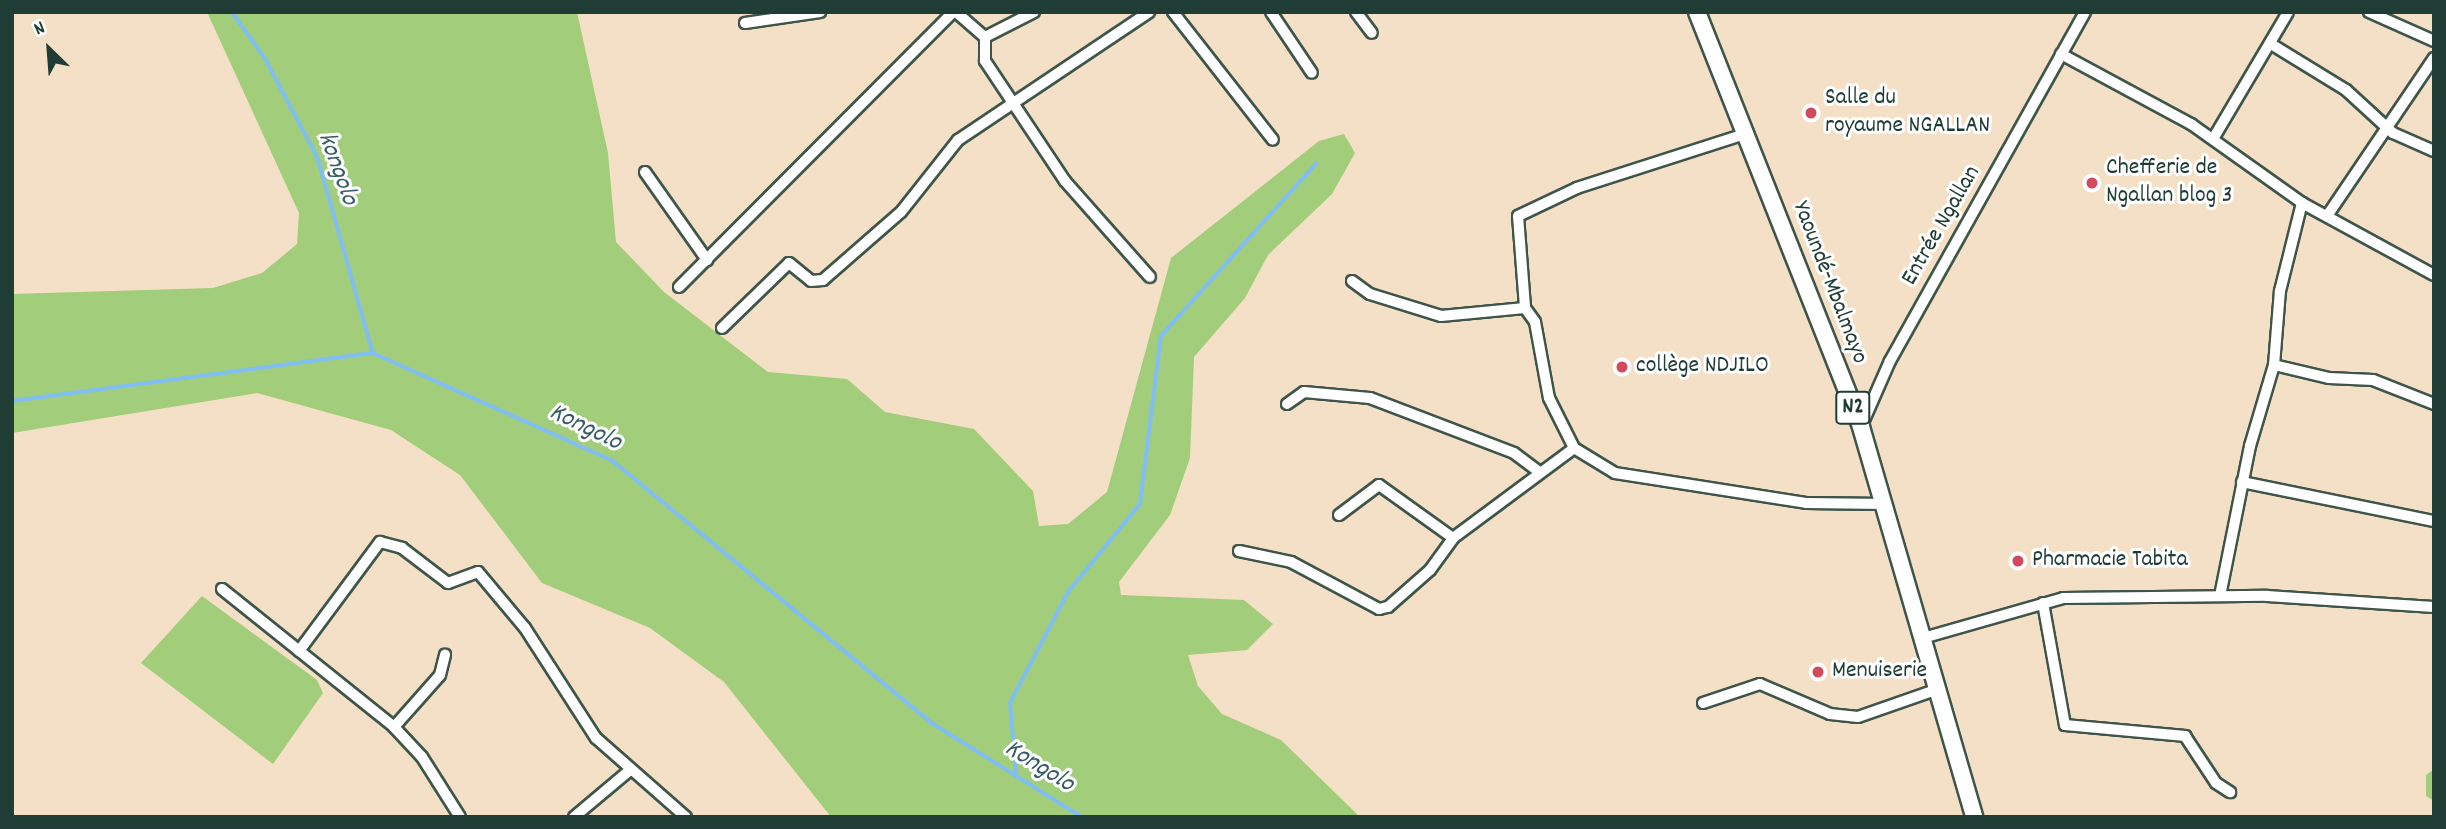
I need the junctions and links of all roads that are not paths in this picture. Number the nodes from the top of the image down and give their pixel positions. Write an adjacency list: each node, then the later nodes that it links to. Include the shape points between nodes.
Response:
1 (820, 12): 12 (street)
2 (954, 12): 14 (street); 29 (street)
3 (1034, 12): 14 (street)
4 (1149, 12): 20 (street)
5 (1173, 12): 24 (street)
6 (1271, 12): 19 (street)
7 (1356, 12): 13 (street)
8 (2085, 12): 17 (street, Entrée Ngallan)
9 (2288, 12): 16 (street)
10 (2369, 12): 15 (street)
11 (1699, 15): 22 (highway, Yaoundé-Mbalmayo / N2)
12 (745, 23)
13 (1373, 33)
14 (985, 37): 20 (street, via 985,61)
15 (2434, 41)
16 (2271, 44): 21 (street, via 2346,90); 23 (street)
17 (2060, 54): 23 (street); 39 (street, Entrée Ngallan, via 1890,361)
18 (2434, 58): 21 (street)
19 (1312, 73)
20 (1011, 101): 31 (street, via 1065,181); 35 (street, via 958,140 901,212 823,280 811,281 789,263)
21 (2384, 125): 25 (street); 28 (street)
22 (1748, 133): 34 (street, via 1523,211 1515,227); 39 (highway, Yaoundé-Mbalmayo / N2)
23 (2213, 139): 27 (street)
24 (1273, 140)
25 (2434, 152)
26 (645, 172): 29 (street)
27 (2302, 203): 28 (street); 36 (street, via 2280,291)
28 (2327, 216): 30 (street)
29 (707, 260): 33 (street)
30 (2434, 275)
31 (1150, 277)
32 (1352, 281): 34 (street, via 1370,294 1441,316)
33 (679, 287)
34 (1525, 308): 40 (street, via 1535,322 1549,398)
35 (722, 328)
36 (2274, 365): 38 (street, via 2329,378 2373,380); 42 (street)
37 (1287, 404): 41 (street, via 1304,392 1370,398 1514,453)
38 (2434, 404)
39 (1861, 427): 43 (highway, Yaoundé-Mbalmayo / N2)
40 (1574, 448): 41 (street); 43 (street, via 1615,473 1651,480 1806,503)
41 (1538, 471): 46 (street)
42 (2242, 482): 45 (street); 49 (street)
43 (1886, 504): 52 (highway, Yaoundé-Mbalmayo / N2)
44 (1339, 515): 46 (street, via 1379,485)
45 (2434, 521)
46 (1453, 538): 47 (street, via 1395,604 1379,609 1291,562)
47 (1239, 551)
48 (222, 589): 53 (street)
49 (2220, 596): 50 (street); 51 (street)
50 (2043, 603): 52 (street); 59 (street, via 2065,725 2185,736 2216,783)
51 (2434, 607)
52 (1923, 638): 55 (highway, Yaoundé-Mbalmayo / N2)
53 (299, 651): 57 (street); 58 (street, via 380,542 402,548 448,583 478,572 525,628 596,738)
54 (445, 655): 57 (street, via 440,675)
55 (1938, 689): 56 (street, via 1858,717 1830,713 1760,684); 63 (highway, Yaoundé-Mbalmayo / N2)
56 (1703, 703)
57 (394, 727): 60 (street, via 422,757)
58 (630, 770): 61 (street); 62 (street)
59 (2230, 792)
60 (460, 817)
61 (574, 817)
62 (686, 817)
63 (1974, 817)

